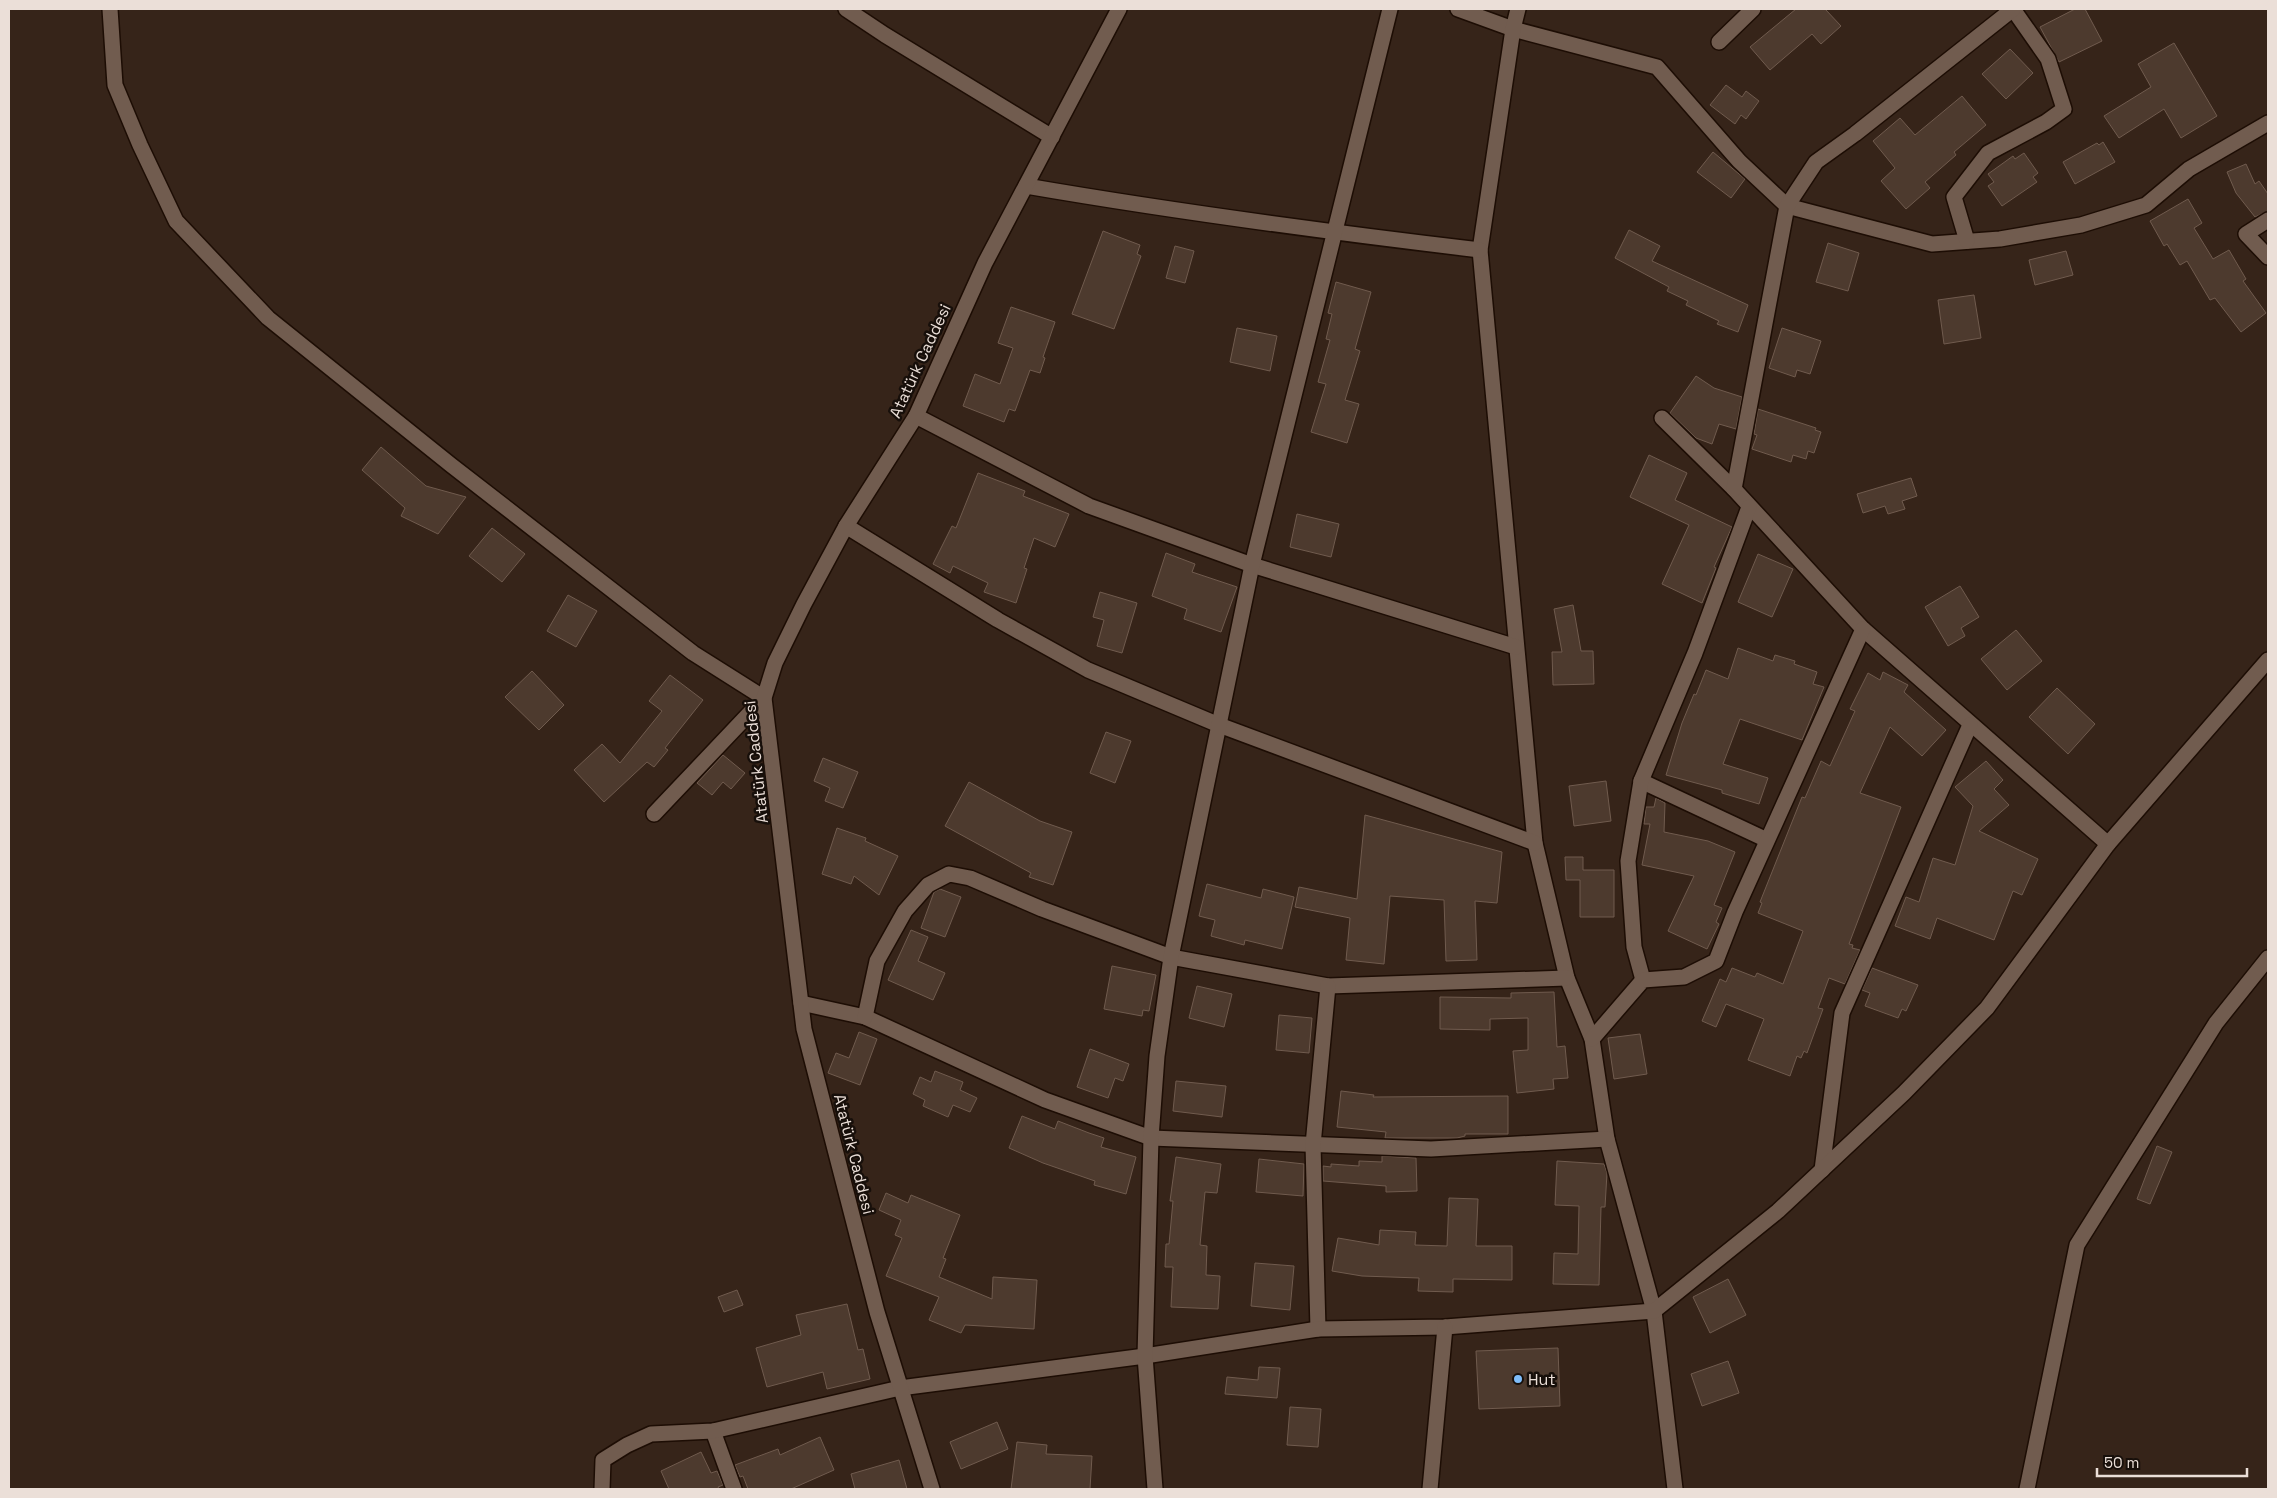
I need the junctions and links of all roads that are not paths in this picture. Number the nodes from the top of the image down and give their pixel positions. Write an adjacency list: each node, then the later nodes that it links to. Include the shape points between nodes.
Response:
1 (110, 9): 29 (street, via 115,85 176,221 261,311 451,466 693,653)
2 (846, 9): 12 (street)
3 (1119, 9): 12 (street, Atatürk Caddesi)
4 (1390, 9): 16 (street)
5 (1458, 9): 9 (street)
6 (1518, 9): 9 (street)
7 (1753, 9): 10 (street)
8 (2013, 9): 14 (street, via 1816,162); 17 (street, via 2048,59 2064,109 1988,153 1954,197)
9 (1513, 29): 14 (street, via 1657,67 1739,161); 18 (street)
10 (1719, 42)
11 (2268, 123): 17 (street, via 2189,169 2146,205 2081,225 2000,239)
12 (1052, 137): 13 (street, Atatürk Caddesi)
13 (1026, 186): 16 (street); 20 (street, Atatürk Caddesi, via 985,263)
14 (1788, 206): 17 (street, via 1932,244); 22 (street)
15 (2268, 220): 19 (street, via 2246,234)
16 (1334, 233): 18 (street); 25 (street)
17 (1967, 241)
18 (1480, 250): 27 (street)
19 (2268, 257)
20 (916, 416): 24 (street, Atatürk Caddesi); 25 (street, via 1088,506)
21 (1662, 418): 22 (street)
22 (1734, 489): 23 (street)
23 (1749, 507): 26 (street); 32 (street, via 1695,654)
24 (846, 526): 29 (street, Atatürk Caddesi, via 775,663); 31 (street, via 998,620 1088,670)
25 (1252, 565): 27 (street); 31 (street)
26 (1863, 629): 30 (street); 34 (street)
27 (1516, 647): 35 (street)
28 (2268, 660): 36 (street)
29 (764, 698): 33 (street); 42 (street, Atatürk Caddesi)
30 (1970, 724): 36 (street); 48 (street, via 1842,1013)
31 (1219, 725): 35 (street); 37 (street)
32 (1641, 780): 34 (street); 40 (street, via 1628,861 1634,947)
33 (654, 814)
34 (1767, 840): 40 (street, via 1716,961 1684,977)
35 (1535, 843): 39 (street)
36 (2108, 844): 48 (street, via 1988,1008)
37 (1171, 957): 41 (street); 43 (street, via 1042,909 970,878 949,874 928,885 905,910 876,961); 45 (street, via 1157,1056)
38 (2268, 958): 61 (street, via 2216,1023 2077,1245)
39 (1567, 978): 41 (street); 44 (street)
40 (1643, 980): 44 (street)
41 (1328, 986): 47 (street)
42 (801, 1003): 43 (street); 53 (street, Atatürk Caddesi, via 804,1029 874,1303)
43 (865, 1016): 45 (street, via 1045,1100)
44 (1592, 1039): 46 (street)
45 (1151, 1138): 47 (street); 52 (street)
46 (1607, 1139): 47 (street, via 1431,1149); 49 (street)
47 (1314, 1146): 51 (street)
48 (1822, 1170): 49 (street, via 1778,1211)
49 (1654, 1310): 50 (street); 60 (street)
50 (1445, 1327): 51 (street); 59 (street)
51 (1318, 1329): 52 (street)
52 (1145, 1356): 53 (street); 58 (street)
53 (900, 1388): 54 (street); 57 (street, Atatürk Caddesi)
54 (713, 1431): 55 (street, via 651,1434 628,1445 602,1460); 56 (street)
55 (602, 1489)
56 (734, 1489)
57 (932, 1489)
58 (1155, 1489)
59 (1430, 1489)
60 (1674, 1489)
61 (2027, 1489)

